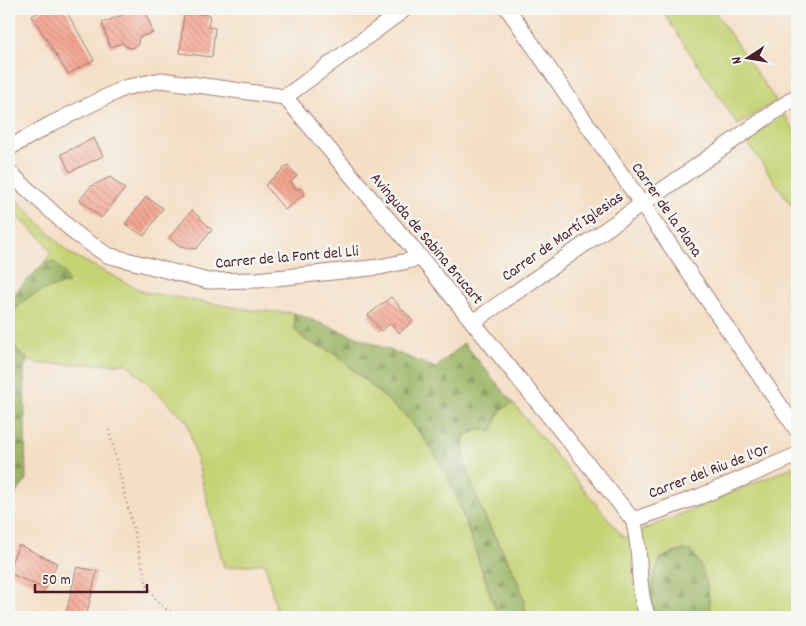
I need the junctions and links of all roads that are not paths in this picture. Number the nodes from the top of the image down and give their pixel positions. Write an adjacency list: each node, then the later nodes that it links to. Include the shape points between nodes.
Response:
1 (405, 9): 4 (street)
2 (508, 9): 7 (street, Carrer de la Plana)
3 (797, 96): 7 (street, Carrer de Martí Iglesias)
4 (285, 97): 5 (street, via 161,80 124,88); 8 (street, Avinguda de Sabina Brucart)
5 (9, 148)
6 (9, 172): 8 (street, Carrer de la Font del Lli, via 76,234 106,255 208,281 257,280 371,268)
7 (640, 204): 9 (street, Carrer de Martí Iglesias); 10 (street, Carrer de la Plana)
8 (421, 258): 9 (street, Avinguda de Sabina Brucart)
9 (473, 322): 12 (street, Avinguda de Sabina Brucart)
10 (797, 430)
11 (797, 455): 12 (street, Carrer del Riu de l'Or, via 701,496)
12 (633, 520): 13 (street, via 640,553 641,600)
13 (648, 617)

